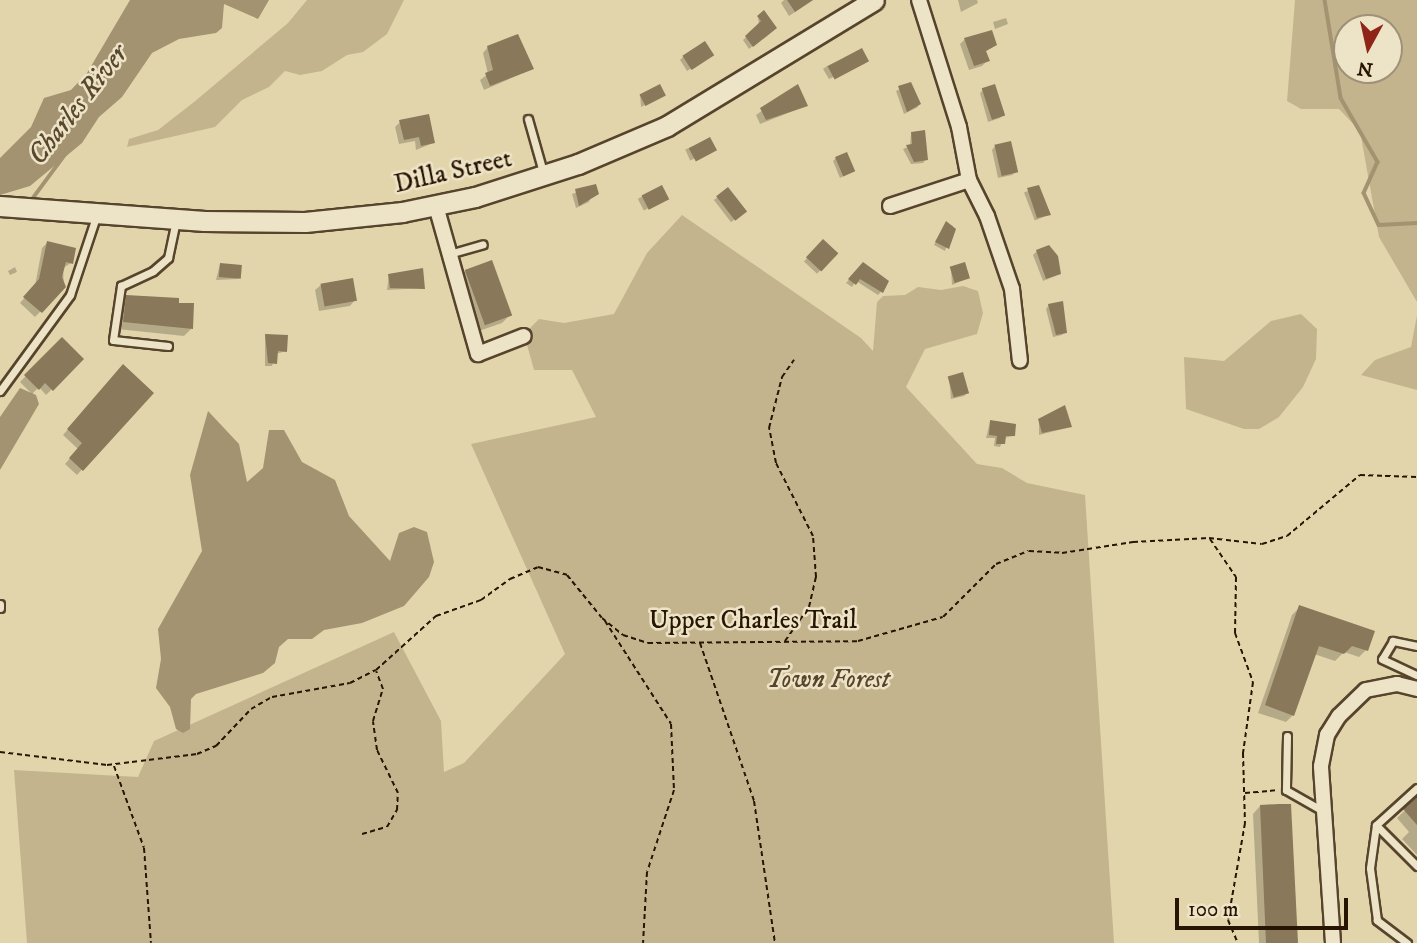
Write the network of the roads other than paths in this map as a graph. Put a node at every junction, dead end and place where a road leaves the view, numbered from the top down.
1 (873, 0) edge
2 (919, 0) edge
3 (528, 119) dead end
4 (544, 176) junction
5 (968, 180) junction
6 (436, 206) junction
7 (890, 206) dead end
8 (7, 207) edge
9 (97, 213) junction
10 (177, 219) junction
11 (483, 244) dead end
12 (448, 254) junction
13 (524, 336) dead end
14 (168, 346) dead end
15 (1020, 361) dead end
16 (0, 391) edge
17 (1417, 646) edge
18 (1412, 680) edge
19 (1287, 736) dead end
20 (1417, 788) edge
21 (1324, 812) junction
22 (1376, 825) junction
23 (1417, 866) edge
24 (1333, 943) edge
25 (1407, 943) edge

1 - 4 main road, Dilla Street
2 - 5 street
3 - 4 lane
4 - 6 main road, Dilla Street
5 - 7 street
5 - 15 street
6 - 10 main road, Dilla Street
6 - 12 street
8 - 9 main road, Dilla Street
9 - 10 main road, Dilla Street
9 - 16 lane
10 - 14 lane
11 - 12 lane
12 - 13 street
17 - 18 lane
18 - 21 street
19 - 21 lane
20 - 22 lane
21 - 24 street
22 - 23 lane
22 - 25 lane

